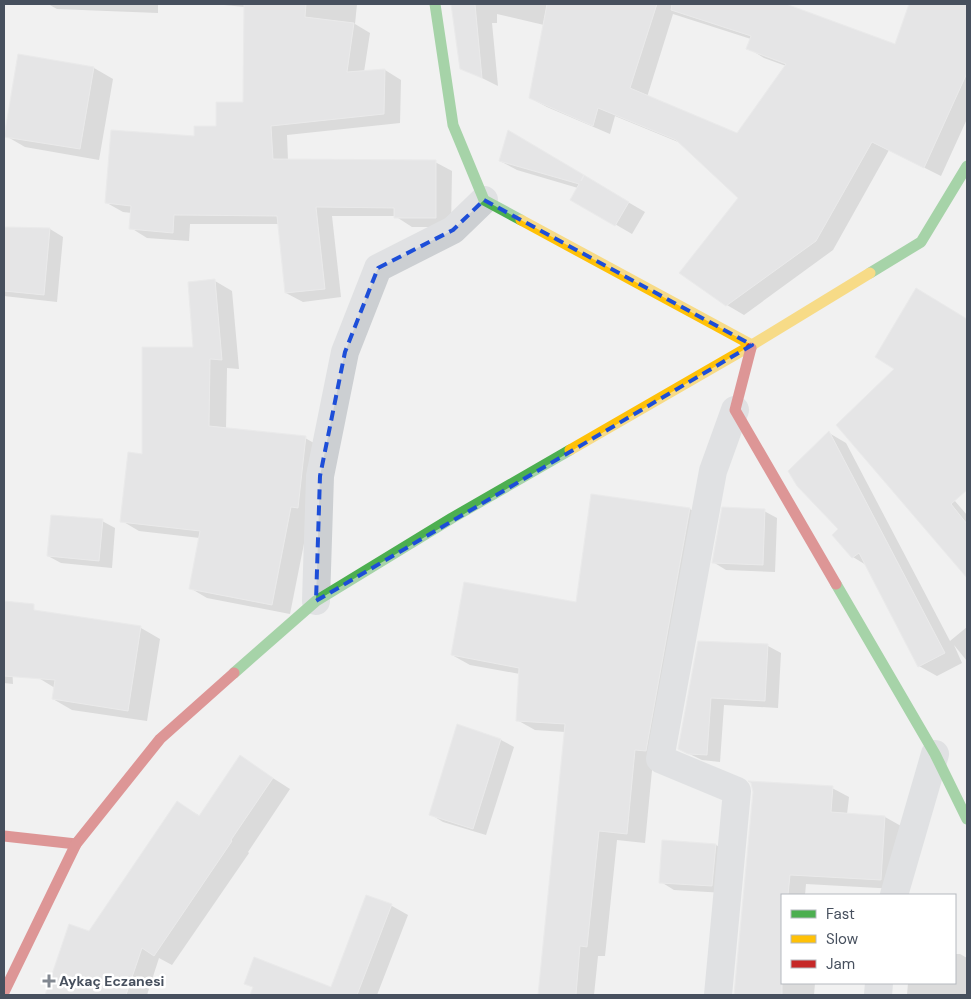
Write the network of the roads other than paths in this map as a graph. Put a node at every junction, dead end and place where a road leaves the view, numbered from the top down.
1 (435, 4) edge
2 (967, 166) edge
3 (484, 200) junction
4 (752, 345) junction
5 (735, 410) junction
6 (316, 601) junction
7 (935, 754) junction
8 (967, 819) edge
9 (4, 836) edge
10 (76, 844) junction
11 (894, 894) edge
12 (4, 992) edge
13 (718, 995) edge

1 - 3 street
2 - 4 street
3 - 4 street
3 - 6 street
4 - 5 street
4 - 6 street
5 - 7 street
5 - 13 street
6 - 10 street
7 - 8 street
7 - 11 street
9 - 10 street
10 - 12 street

